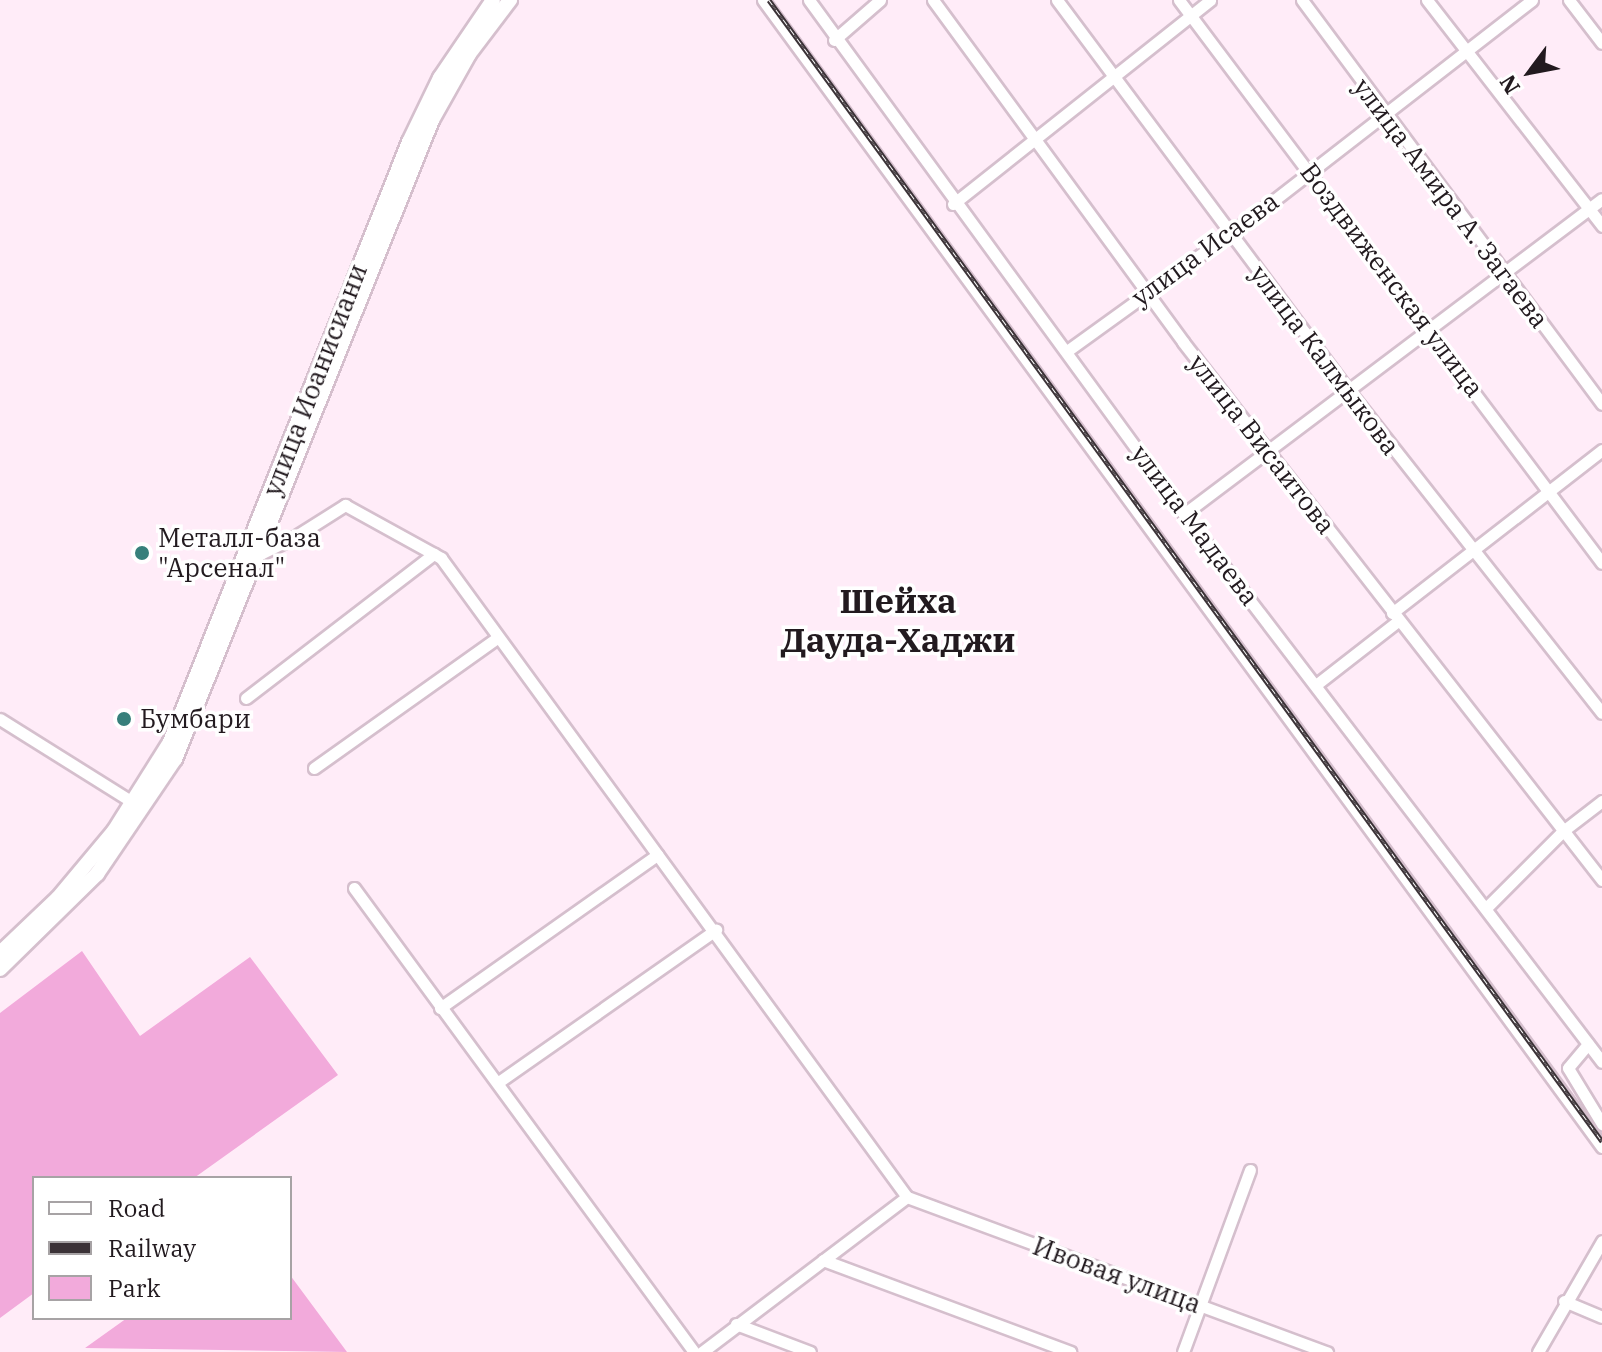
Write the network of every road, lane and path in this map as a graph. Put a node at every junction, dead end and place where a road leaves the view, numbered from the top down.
1 (493, 0) edge
2 (510, 0) edge
3 (763, 0) edge
4 (809, 0) edge
5 (880, 0) edge
6 (933, 0) edge
7 (1057, 0) edge
8 (1179, 0) edge
9 (1210, 0) edge
10 (1302, 0) edge
11 (1427, 0) edge
12 (1532, 0) edge
13 (1569, 0) edge
14 (1192, 15) junction
15 (834, 40) junction
16 (1602, 43) edge
17 (1468, 52) junction
18 (1113, 76) junction
19 (1384, 114) junction
20 (1035, 137) junction
21 (1311, 171) junction
22 (1602, 199) edge
23 (953, 204) junction
24 (1589, 209) junction
25 (1602, 226) edge
26 (1228, 234) junction
27 (1503, 273) junction
28 (1147, 290) junction
29 (1427, 328) junction
30 (1067, 351) junction
31 (1347, 389) junction
32 (1602, 404) edge
33 (1268, 449) junction
34 (1602, 450) edge
35 (1547, 490) junction
36 (1184, 514) junction
37 (1470, 550) junction
38 (256, 552) junction
39 (434, 554) junction
40 (1602, 563) edge
41 (1395, 617) junction
42 (497, 638) junction
43 (1317, 684) junction
44 (246, 698) dead end
45 (1602, 713) edge
46 (0, 719) edge
47 (314, 768) dead end
48 (1602, 801) edge
49 (134, 803) junction
50 (1563, 831) junction
51 (657, 855) junction
52 (1602, 880) edge
53 (354, 888) dead end
54 (1486, 908) junction
55 (716, 930) junction
56 (0, 953) edge
57 (0, 969) edge
58 (440, 1008) junction
59 (1588, 1044) junction
60 (1602, 1062) edge
61 (500, 1081) junction
62 (1602, 1124) edge
63 (1602, 1147) edge
64 (1250, 1170) dead end
65 (907, 1197) junction
66 (1602, 1241) edge
67 (823, 1260) junction
68 (1564, 1301) junction
69 (1200, 1306) junction
70 (1602, 1317) edge
71 (736, 1324) junction
72 (694, 1352) edge
73 (702, 1352) edge
74 (810, 1352) edge
75 (1070, 1352) edge
76 (1183, 1352) edge
77 (1327, 1352) edge
78 (1538, 1352) edge

1 - 38 main road, улица Иоанисиани
2 - 38 main road
3 - 63 street
4 - 15 street, улица Мадаева
5 - 15 street
6 - 20 street, улица Висаитова
7 - 18 street, улица Калмыкова
8 - 14 street, Воздвиженская улица
9 - 14 street
10 - 19 street, улица Амира А. Загаева
11 - 17 street
12 - 17 street, улица Исаева
13 - 16 street
14 - 18 street
14 - 21 street, Воздвиженская улица
15 - 23 street, улица Мадаева
17 - 19 street, улица Исаева
17 - 24 street
18 - 20 street
18 - 26 street, улица Калмыкова
19 - 21 street, улица Исаева
19 - 27 street, улица Амира А. Загаева
20 - 23 street
20 - 28 street, улица Висаитова
21 - 26 street, улица Исаева
21 - 29 street, Воздвиженская улица
22 - 24 street
23 - 30 street, улица Мадаева
24 - 25 street
24 - 27 street
26 - 28 street, улица Исаева
26 - 31 street, улица Калмыкова
27 - 29 street
27 - 32 street, улица Амира А. Загаева
28 - 30 street, улица Исаева
28 - 33 street, улица Висаитова
29 - 31 street
29 - 35 street, Воздвиженская улица
30 - 36 street, улица Мадаева
31 - 33 street
31 - 37 street, улица Калмыкова
33 - 36 street
33 - 41 street, улица Висаитова
34 - 35 street
35 - 37 street
35 - 40 street, Воздвиженская улица
36 - 43 street, улица Мадаева
37 - 41 street
37 - 45 street, улица Калмыкова
38 - 39 street
38 - 49 main road, улица Иоанисиани
38 - 57 main road
39 - 42 street
39 - 44 street
41 - 43 street
41 - 50 street, улица Висаитова
42 - 47 street
42 - 51 street
43 - 54 street, улица Мадаева
46 - 49 street
48 - 50 street
49 - 56 main road, улица Иоанисиани
50 - 52 street, улица Висаитова
50 - 54 street
51 - 55 street
51 - 58 street
53 - 58 street
54 - 59 street, улица Мадаева
55 - 61 street
55 - 65 street
58 - 61 street
59 - 60 street, улица Мадаева
59 - 62 street
61 - 72 street
64 - 69 street
65 - 67 street
65 - 69 street, Ивовая улица
66 - 68 street
67 - 71 street
67 - 75 street
68 - 70 street
68 - 78 street
69 - 76 street
69 - 77 street, Ивовая улица
71 - 73 street
71 - 74 street

